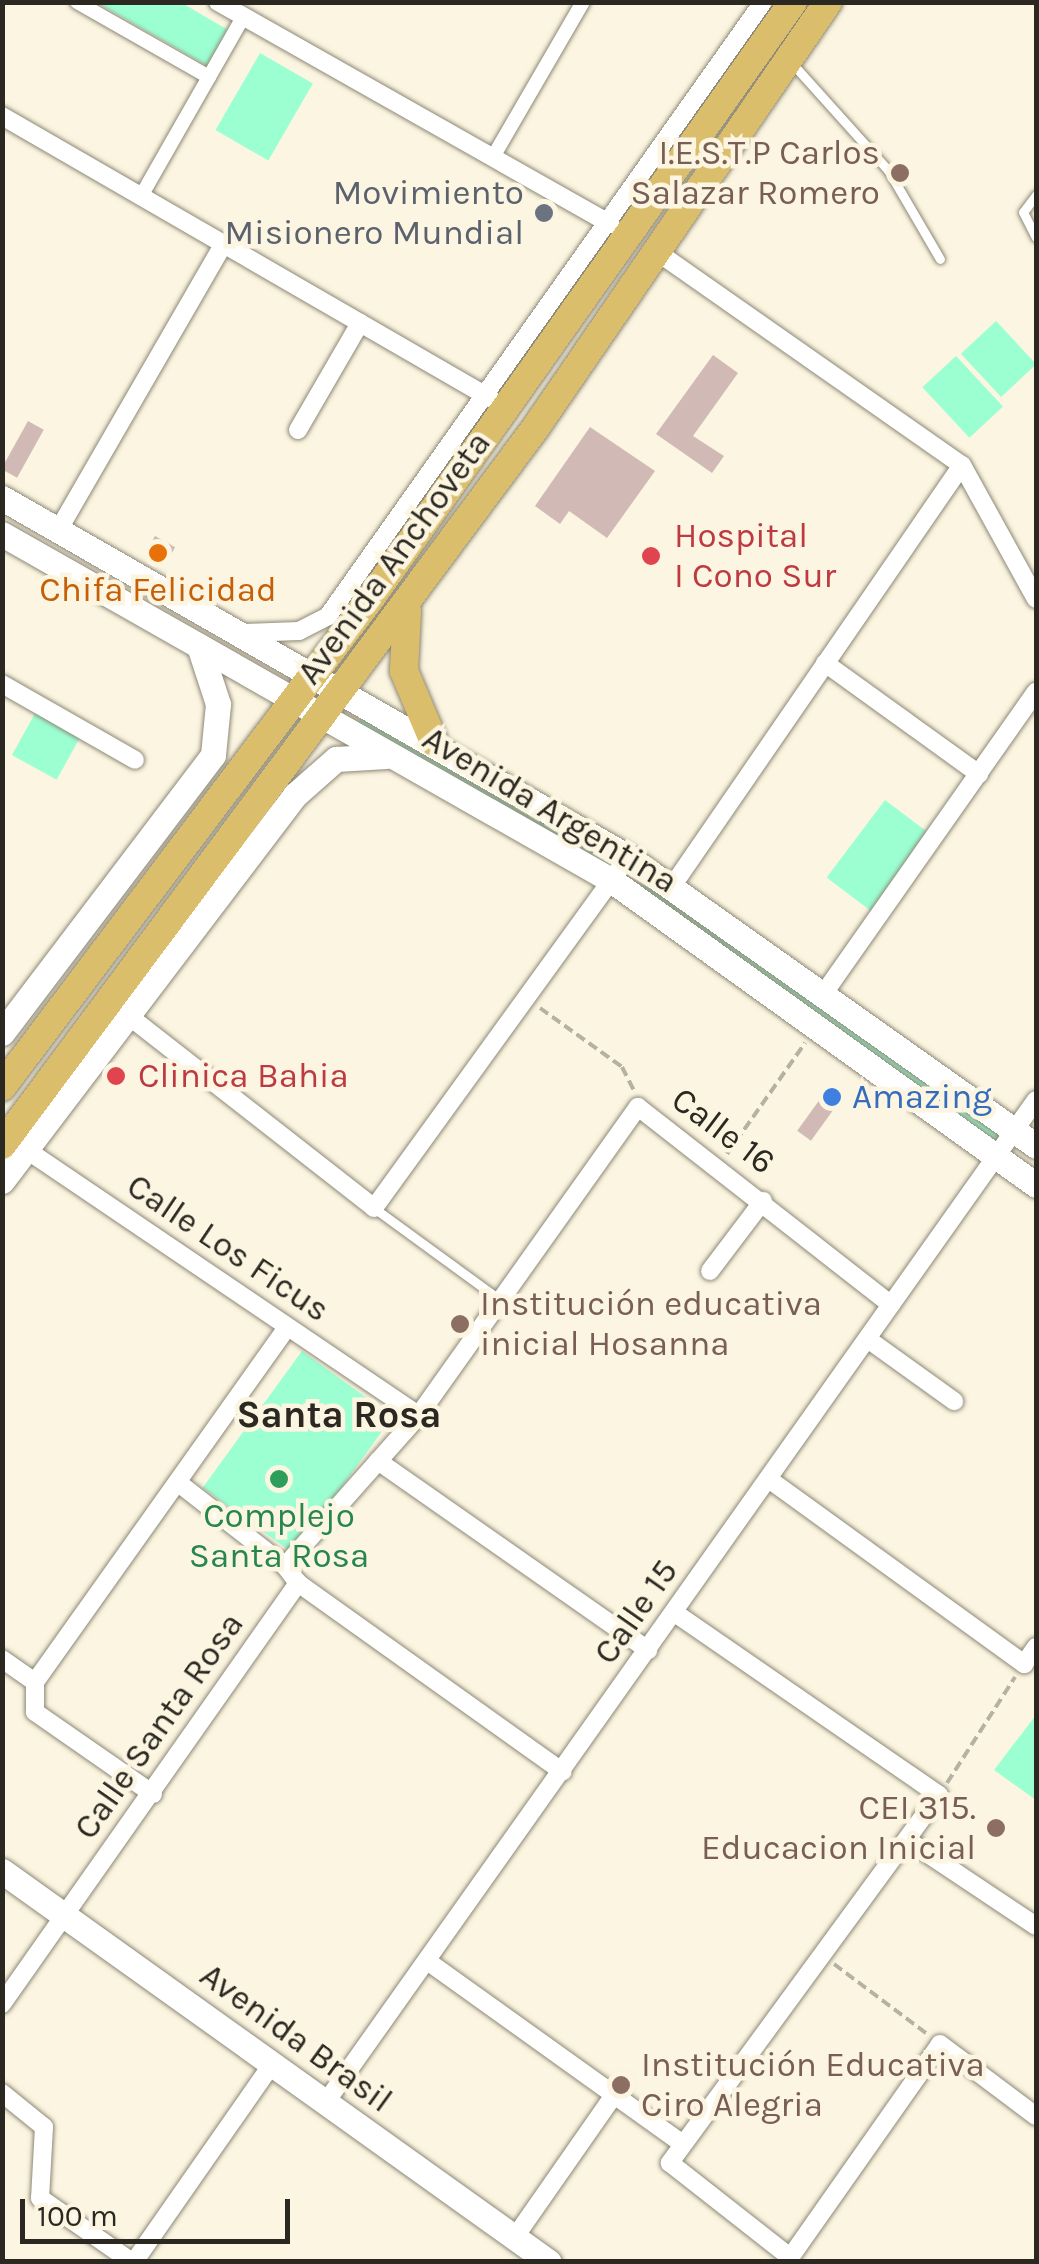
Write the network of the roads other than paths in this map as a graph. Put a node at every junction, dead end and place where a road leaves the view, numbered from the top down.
1 (77, 2) edge
2 (218, 2) edge
3 (583, 2) edge
4 (763, 2) edge
5 (793, 2) edge
6 (828, 2) edge
7 (244, 16) junction
8 (786, 57) junction
9 (209, 77) junction
10 (2, 116) edge
11 (493, 158) junction
12 (1036, 195) edge
13 (140, 198) junction
14 (610, 224) junction
15 (1036, 237) edge
16 (223, 245) junction
17 (653, 250) junction
18 (940, 259) dead end
19 (360, 324) junction
20 (490, 398) junction
21 (298, 430) dead end
22 (962, 465) junction
23 (2, 498) edge
24 (59, 529) junction
25 (3, 535) edge
26 (1036, 599) edge
27 (410, 601) junction
28 (245, 634) junction
29 (199, 646) junction
30 (826, 663) junction
31 (316, 673) junction
32 (2, 684) edge
33 (346, 689) junction
34 (1036, 692) edge
35 (297, 700) junction
36 (326, 716) junction
37 (434, 742) junction
38 (397, 758) junction
39 (135, 760) dead end
40 (980, 774) junction
41 (628, 858) junction
42 (611, 880) junction
43 (671, 888) junction
44 (822, 996) junction
45 (11, 1005) edge
46 (120, 1009) junction
47 (2, 1033) edge
48 (2, 1087) edge
49 (1036, 1100) edge
50 (1012, 1128) junction
51 (10, 1141) edge
52 (1036, 1146) edge
53 (996, 1156) junction
54 (2, 1181) edge
55 (1036, 1185) edge
56 (763, 1202) junction
57 (374, 1208) junction
58 (710, 1271) dead end
59 (500, 1300) junction
60 (892, 1305) junction
61 (288, 1328) junction
62 (869, 1340) junction
63 (954, 1401) dead end
64 (419, 1415) junction
65 (378, 1461) junction
66 (770, 1480) junction
67 (181, 1485) junction
68 (285, 1566) junction
69 (298, 1582) junction
70 (675, 1613) junction
71 (1036, 1647) edge
72 (648, 1650) junction
73 (2, 1659) edge
74 (34, 1682) junction
75 (563, 1772) junction
76 (153, 1794) junction
77 (907, 1840) junction
78 (2, 1871) edge
79 (65, 1916) junction
80 (1036, 1926) edge
81 (430, 1963) junction
82 (2, 2004) edge
83 (273, 2063) junction
84 (617, 2090) junction
85 (2, 2093) edge
86 (326, 2102) junction
87 (1036, 2116) edge
88 (681, 2144) junction
89 (515, 2237) junction
90 (789, 2259) edge
91 (133, 2262) edge
92 (549, 2262) edge

1 - 9 street
2 - 7 street
3 - 11 street
4 - 14 street
5 - 31 main road, Avenida Anchoveta
6 - 8 main road, Avenida Anchoveta
7 - 9 street
7 - 11 street
8 - 17 main road, Avenida Anchoveta
8 - 18 lane
9 - 13 street
10 - 13 street
11 - 14 street
12 - 15 lane
13 - 16 street
14 - 20 street
16 - 19 street
16 - 24 street
17 - 22 street
17 - 27 main road, Avenida Anchoveta
19 - 20 street
19 - 21 street
20 - 28 street
22 - 26 street
22 - 30 street
23 - 24 main road, Avenida Argentina
24 - 28 main road, Avenida Argentina
25 - 29 main road, Avenida Argentina
27 - 33 main road, Avenida Anchoveta
27 - 37 main road
28 - 31 main road, Avenida Argentina
29 - 35 main road, Avenida Argentina
29 - 45 main road
30 - 40 street
30 - 43 street
31 - 33 main road, Avenida Argentina
31 - 35 main road, Avenida Anchoveta
32 - 39 street
33 - 36 main road, Avenida Anchoveta
33 - 37 main road, Avenida Argentina
34 - 40 street
35 - 36 main road, Avenida Argentina
35 - 48 main road, Avenida Anchoveta
36 - 38 main road, Avenida Argentina
36 - 46 main road, Avenida Anchoveta
37 - 41 main road, Avenida Argentina
38 - 42 main road, Avenida Argentina
38 - 46 main road
40 - 44 street
41 - 42 street
41 - 43 main road, Avenida Argentina
42 - 53 main road, Avenida Argentina
42 - 57 street
43 - 44 main road, Avenida Argentina
44 - 50 main road, Avenida Argentina
45 - 47 main road
46 - 51 main road, Avenida Anchoveta
46 - 57 street
49 - 50 street, Calle 15
50 - 52 main road, Avenida Argentina
50 - 53 street, Calle 15
51 - 54 main road
51 - 61 street, Calle Los Ficus
53 - 55 main road, Avenida Argentina
53 - 60 street, Calle 15
56 - 58 street
56 - 59 street, Calle 16
56 - 60 street, Calle 16
57 - 59 lane
59 - 64 street
60 - 62 street, Calle 15
61 - 64 street, Calle Los Ficus
61 - 67 street
62 - 63 street
62 - 66 street, Calle 15
64 - 65 street
65 - 68 street
65 - 72 street
66 - 70 street, Calle 15
66 - 71 street
67 - 68 street
67 - 74 street
68 - 69 street
69 - 75 street
69 - 76 street, Calle Santa Rosa
70 - 72 street, Calle 15
70 - 77 street
72 - 75 street, Calle 15
73 - 74 street
74 - 76 street
75 - 81 street, Calle 15
76 - 79 street, Calle Santa Rosa
77 - 80 street
77 - 88 street
78 - 79 main road, Avenida Brasil
79 - 82 street, Calle Santa Rosa
79 - 83 main road, Avenida Brasil
81 - 84 street
81 - 86 street, Calle 15
83 - 86 main road, Avenida Brasil
83 - 91 street
84 - 88 street
84 - 89 street
85 - 91 street
86 - 89 main road, Avenida Brasil
87 - 90 street
88 - 90 street
89 - 92 main road, Avenida Brasil

